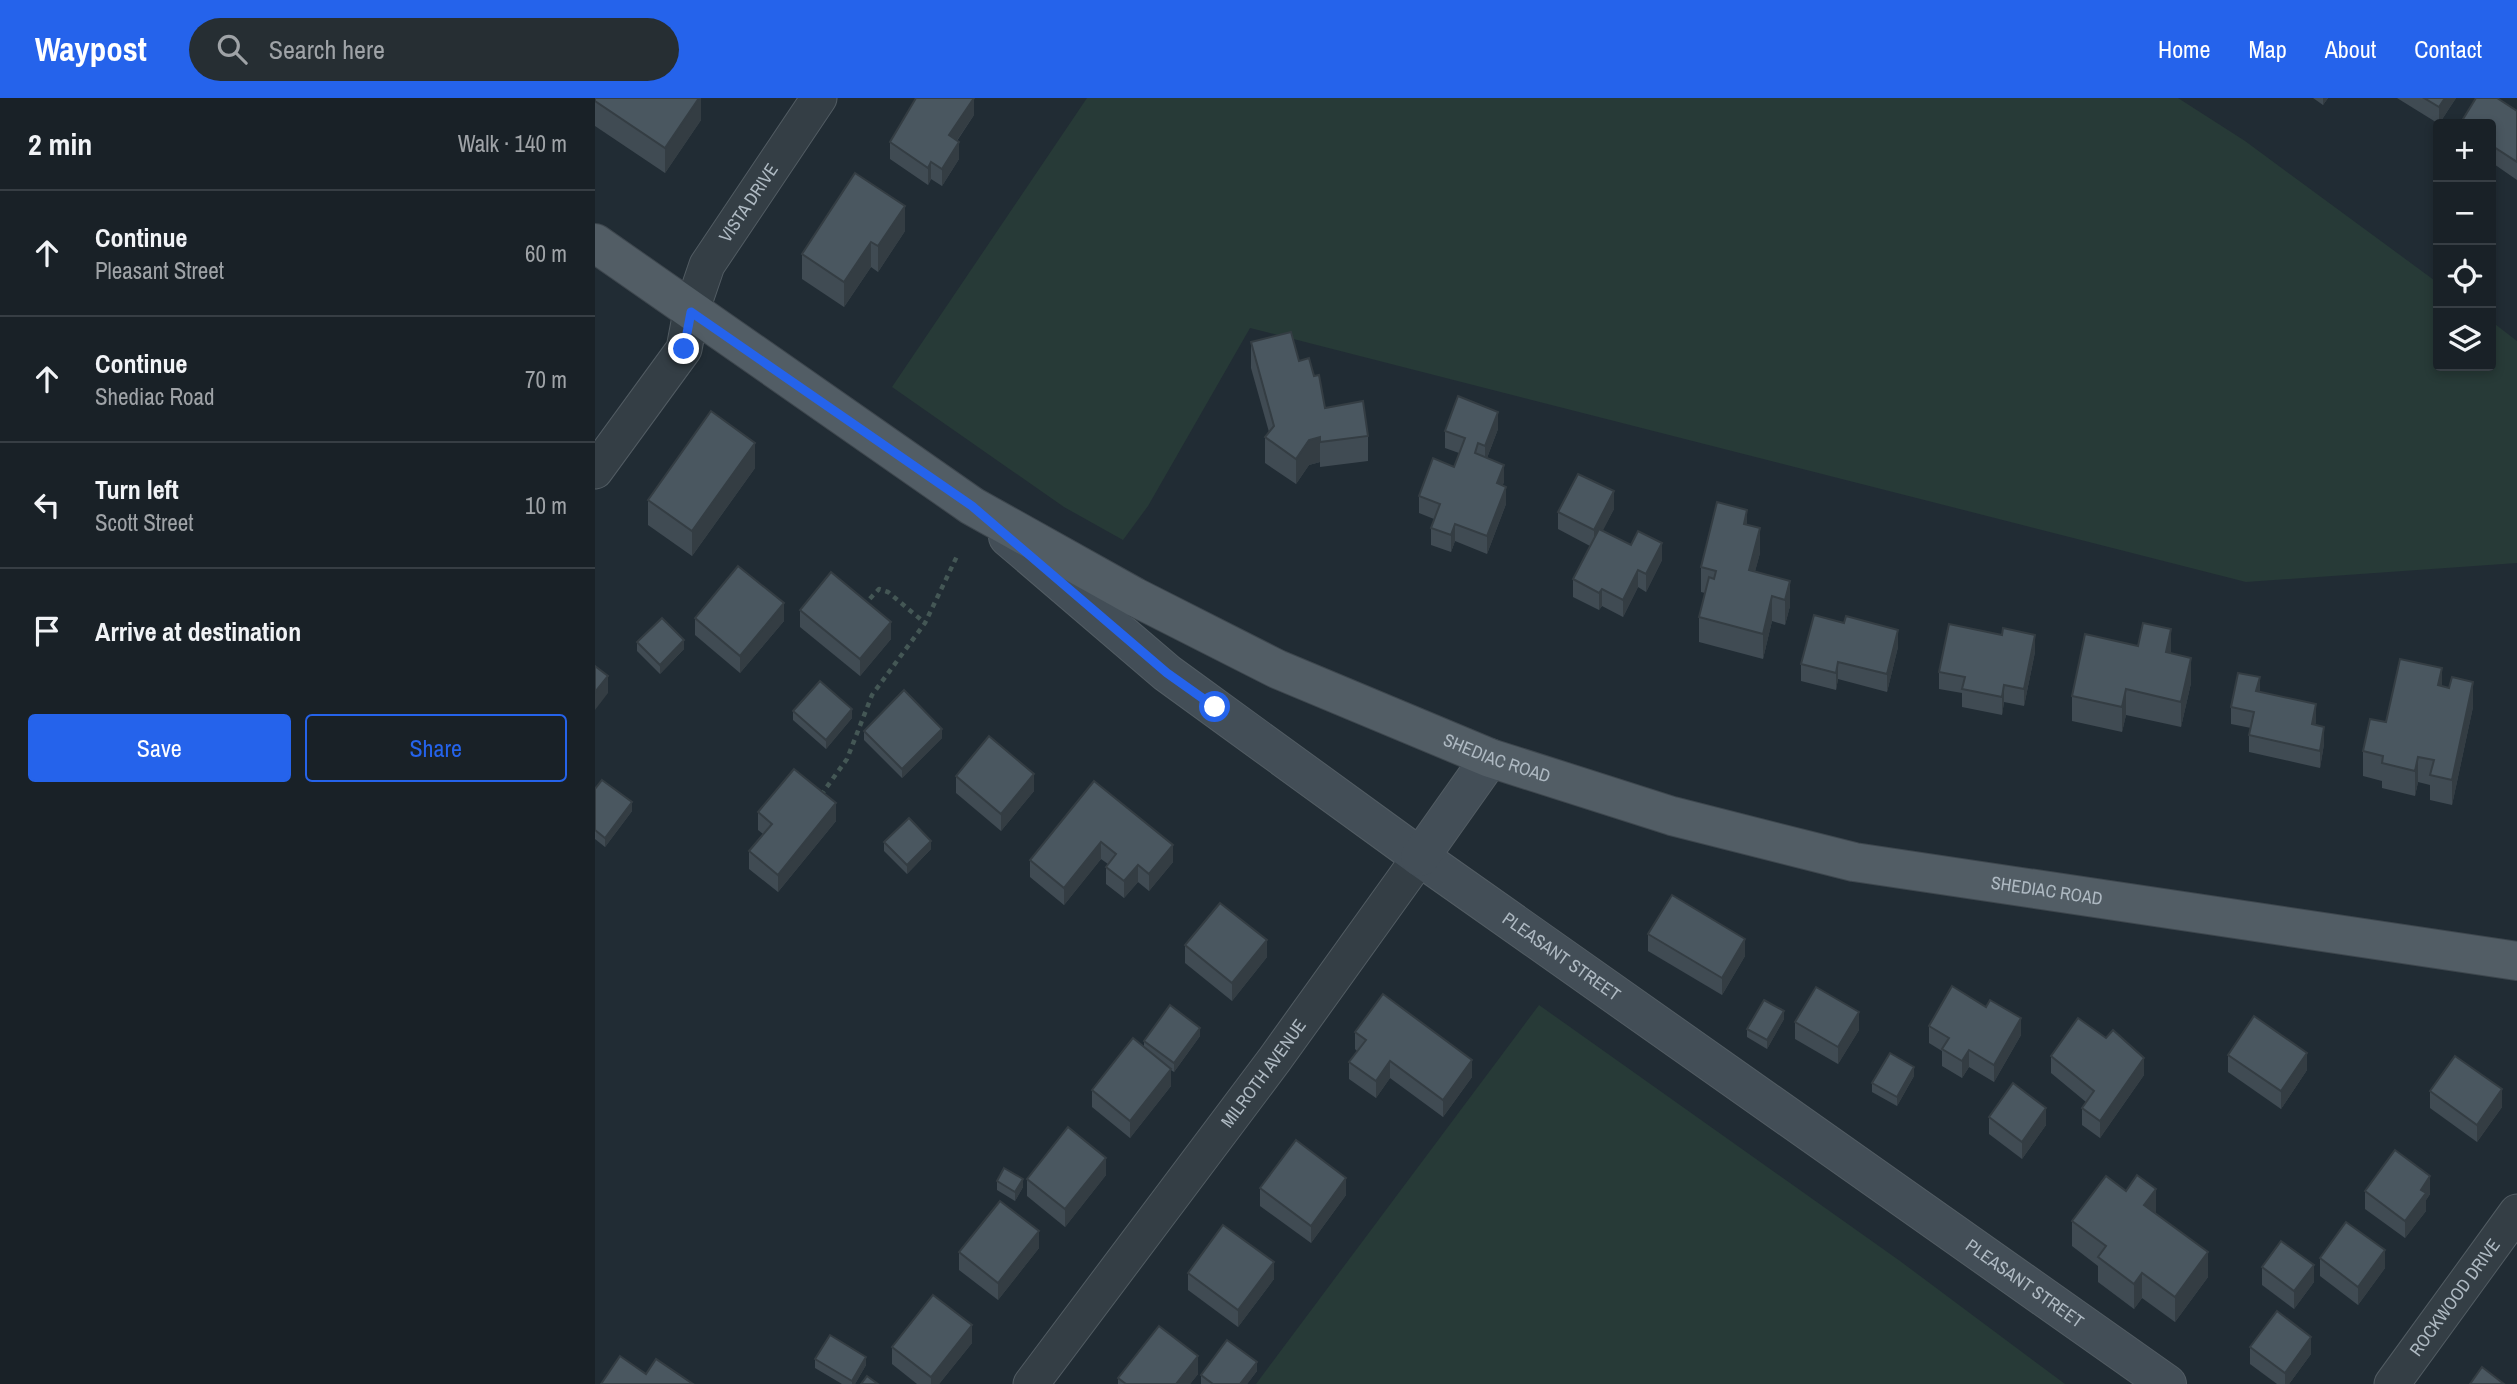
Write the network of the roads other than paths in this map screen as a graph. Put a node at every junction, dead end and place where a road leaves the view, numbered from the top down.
1 (819, 98) edge
2 (595, 243) edge
3 (691, 312) junction
4 (595, 471) edge
5 (972, 506) junction
6 (1490, 758) junction
7 (1420, 857) junction
8 (2517, 961) edge
9 (2517, 1212) edge
10 (1031, 1384) edge
11 (2167, 1384) edge
12 (2392, 1384) edge

1 - 3 street, VISTA DRIVE
2 - 3 main road, SHEDIAC ROAD
3 - 4 street, VISTA DRIVE
3 - 5 main road, SHEDIAC ROAD
5 - 6 main road, SHEDIAC ROAD
5 - 7 street, PLEASANT STREET
6 - 7 street, MILROTH AVENUE
6 - 8 main road, SHEDIAC ROAD
7 - 10 street, MILROTH AVENUE
7 - 11 street, PLEASANT STREET
9 - 12 street, ROCKWOOD DRIVE

